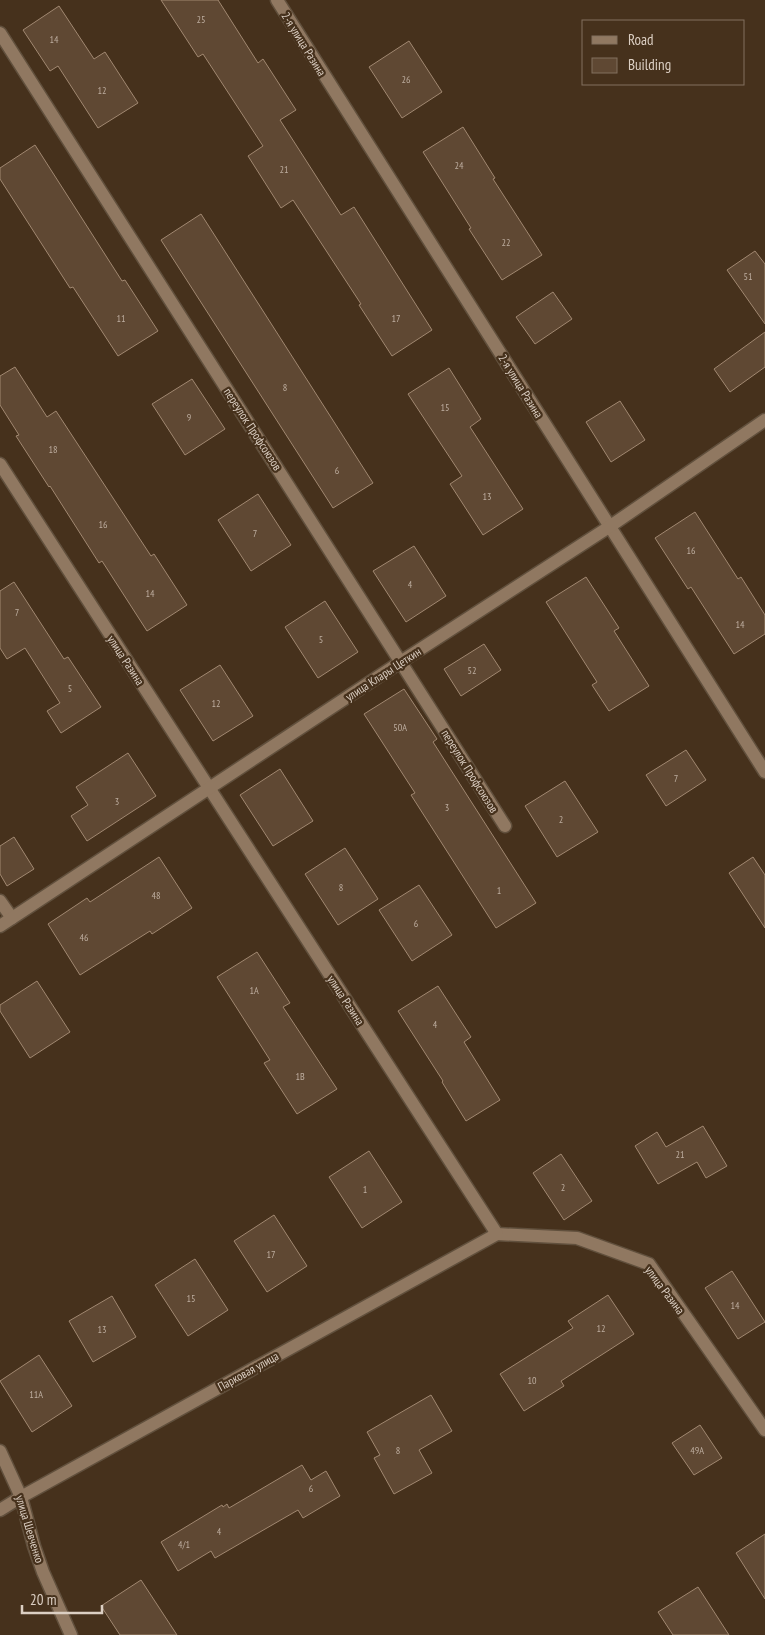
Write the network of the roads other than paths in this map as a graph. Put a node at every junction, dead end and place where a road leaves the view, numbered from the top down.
1 (277, 0) edge
2 (0, 33) edge
3 (765, 420) edge
4 (0, 464) edge
5 (609, 527) junction
6 (402, 661) junction
7 (765, 772) edge
8 (209, 789) junction
9 (505, 826) dead end
10 (0, 900) edge
11 (12, 918) junction
12 (0, 926) edge
13 (497, 1234) junction
14 (765, 1430) edge
15 (0, 1451) edge
16 (21, 1497) junction
17 (0, 1510) edge
18 (71, 1635) edge

1 - 5 street, 2-я улица Разина
2 - 6 street, переулок Профсоюзов
3 - 5 street, улица Клары Цеткин
4 - 8 street, улица Разина
5 - 6 street, улица Клары Цеткин
5 - 7 street, 2-я улица Разина
6 - 8 street, улица Клары Цеткин
6 - 9 street, переулок Профсоюзов
8 - 11 street, улица Клары Цеткин
8 - 13 street, улица Разина
10 - 11 street
11 - 12 street, улица Клары Цеткин
13 - 14 street, улица Разина
13 - 16 street, Парковая улица
15 - 16 street, улица Шевченко
16 - 17 street, Парковая улица
16 - 18 street, улица Шевченко

